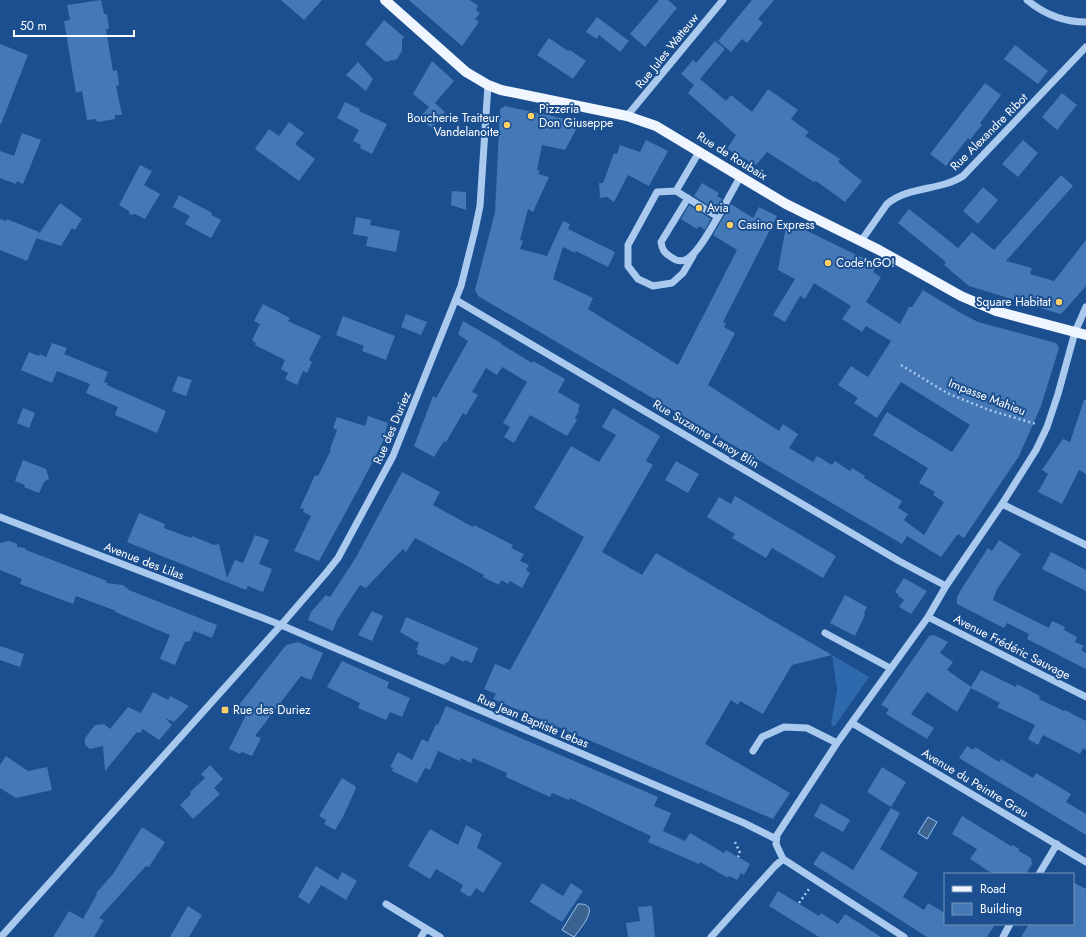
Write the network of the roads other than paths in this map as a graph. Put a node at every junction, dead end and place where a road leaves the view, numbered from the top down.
1 (384, 0) edge
2 (723, 0) edge
3 (1027, 0) edge
4 (1086, 22) edge
5 (1086, 47) edge
6 (488, 85) junction
7 (627, 116) junction
8 (699, 152) junction
9 (740, 177) junction
10 (676, 191) junction
11 (688, 198) junction
12 (718, 217) junction
13 (861, 241) junction
14 (693, 256) junction
15 (456, 300) junction
16 (1086, 307) edge
17 (1075, 332) junction
18 (1086, 335) edge
19 (1002, 504) junction
20 (0, 516) edge
21 (1086, 545) edge
22 (946, 586) junction
23 (928, 617) junction
24 (281, 625) junction
25 (825, 633) dead end
26 (890, 668) junction
27 (1086, 697) edge
28 (852, 723) junction
29 (837, 743) junction
30 (753, 751) dead end
31 (776, 839) junction
32 (1057, 844) junction
33 (783, 859) junction
34 (1086, 862) edge
35 (1040, 873) edge
36 (386, 904) dead end
37 (1009, 925) edge
38 (426, 929) junction
39 (1, 937) edge
40 (421, 937) edge
41 (440, 937) edge
42 (711, 937) edge
43 (904, 937) edge
44 (1003, 937) edge

1 - 6 main road, Rue de Roubaix
2 - 7 street, Rue Jules Watteuw
3 - 4 street
5 - 13 street, Rue Alexandre Ribot
6 - 7 main road, Rue de Roubaix
6 - 15 street, Rue des Duriez
7 - 8 main road, Rue de Roubaix
8 - 9 main road, Rue de Roubaix
8 - 10 street
9 - 12 street
9 - 13 main road, Rue de Roubaix
10 - 11 street
10 - 14 street
11 - 12 street
11 - 14 street
12 - 14 street
13 - 17 main road, Rue de Roubaix
15 - 22 street, Rue Suzanne Lanoy Blin
15 - 24 street, Rue des Duriez
16 - 17 street
17 - 18 main road, Rue de Roubaix
17 - 19 street
19 - 21 street
19 - 22 street
20 - 24 street, Avenue des Lilas
22 - 23 street
23 - 26 street
23 - 27 street, Avenue Frédéric Sauvage
24 - 31 street, Rue Jean Baptiste Lebas
24 - 39 street, Rue des Duriez
25 - 26 street
26 - 28 street
28 - 29 street
28 - 32 street, Avenue du Peintre Grau
29 - 30 street
29 - 31 street
31 - 33 street
32 - 34 street, Avenue du Peintre Grau
32 - 35 street
33 - 42 street
33 - 43 street
36 - 38 street
37 - 44 street
38 - 40 street
38 - 41 street

